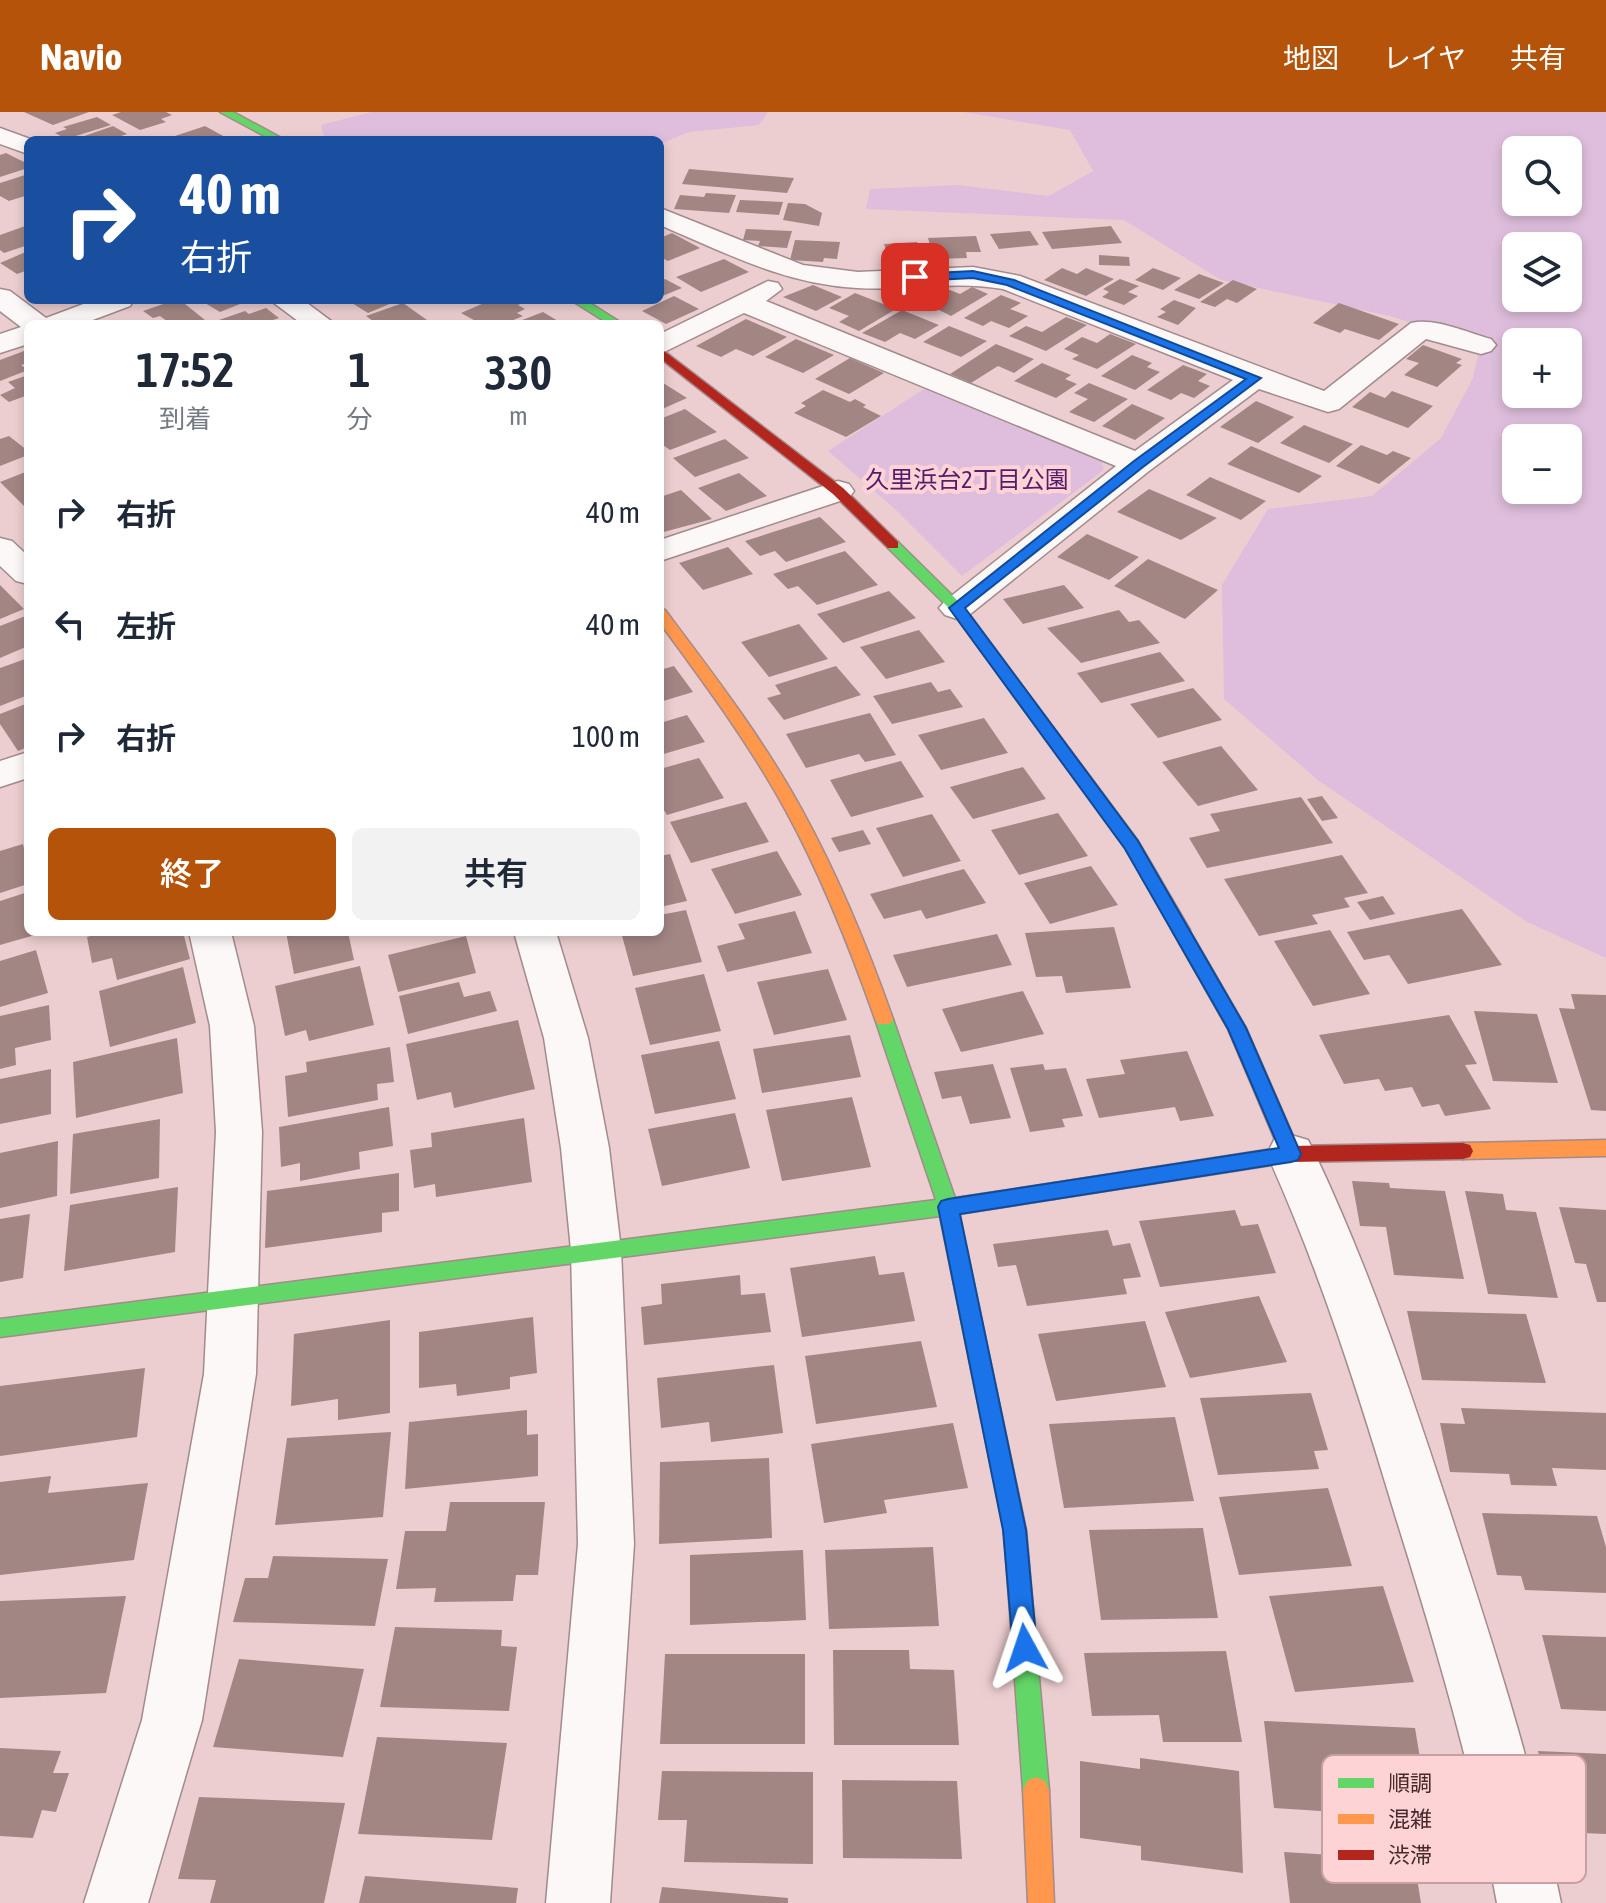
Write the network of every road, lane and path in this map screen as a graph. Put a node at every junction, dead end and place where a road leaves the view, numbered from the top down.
1 (225, 112) edge
2 (0, 135) edge
3 (272, 136) edge
4 (24, 145) edge
5 (664, 218) edge
6 (1007, 256) dead end
7 (798, 273) junction
8 (973, 275) junction
9 (0, 297) edge
10 (743, 302) junction
11 (109, 304) edge
12 (290, 304) edge
13 (584, 304) edge
14 (30, 320) edge
15 (67, 320) edge
16 (315, 320) edge
17 (610, 320) edge
18 (24, 335) edge
19 (664, 343) edge
20 (0, 344) edge
21 (1481, 345) dead end
22 (664, 355) edge
23 (1255, 378) junction
24 (1138, 464) junction
25 (838, 491) junction
26 (0, 548) edge
27 (664, 550) edge
28 (24, 570) edge
29 (957, 608) junction
30 (664, 618) edge
31 (24, 766) edge
32 (0, 774) edge
33 (211, 936) edge
34 (536, 936) edge
35 (1606, 1148) edge
36 (1291, 1154) junction
37 (948, 1207) junction
38 (596, 1250) junction
39 (235, 1298) junction
40 (0, 1328) edge
41 (1495, 1755) edge
42 (1526, 1883) edge
43 (116, 1903) edge
44 (578, 1903) edge
45 (1041, 1903) edge
46 (1529, 1903) edge

1 - 3 street
2 - 4 street
5 - 7 street
6 - 8 street
7 - 8 street
7 - 10 street
8 - 23 street
9 - 14 street
10 - 19 street
10 - 24 street
11 - 15 street
12 - 16 street
13 - 17 street
18 - 20 street
21 - 23 street
22 - 25 street
23 - 24 street
24 - 29 street
25 - 27 street
25 - 29 street
26 - 28 street
29 - 36 street
30 - 37 street
31 - 32 street
33 - 39 street
34 - 38 street
35 - 36 street
36 - 37 street
36 - 41 street
37 - 38 street
37 - 45 street
38 - 39 street
38 - 44 street
39 - 40 street
39 - 43 street
42 - 46 street

